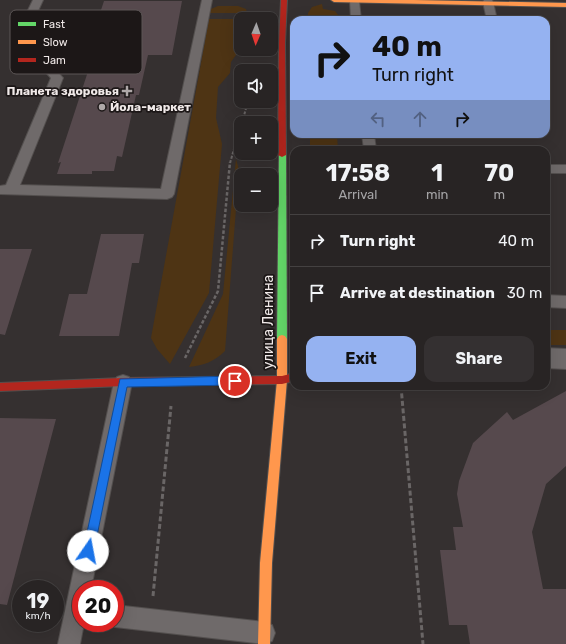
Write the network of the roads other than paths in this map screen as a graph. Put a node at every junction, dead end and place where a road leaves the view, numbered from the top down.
1 (38, 0) edge
2 (207, 0) edge
3 (284, 0) edge
4 (334, 0) edge
5 (390, 0) edge
6 (354, 1) edge
7 (488, 2) junction
8 (566, 5) edge
9 (33, 10) edge
10 (356, 16) edge
11 (491, 16) edge
12 (53, 74) edge
13 (550, 169) edge
14 (566, 169) edge
15 (5, 190) edge
16 (550, 301) edge
17 (566, 302) edge
18 (550, 358) edge
19 (566, 359) edge
20 (290, 378) edge
21 (282, 380) junction
22 (123, 382) junction
23 (0, 387) edge
24 (84, 580) edge
25 (124, 617) edge
26 (72, 632) edge
27 (264, 639) edge
28 (69, 644) edge

1 - 9 lane
2 - 15 lane
3 - 21 main road, улица Ленина
4 - 6 main road
5 - 6 main road
5 - 7 main road
6 - 10 lane
7 - 8 main road
7 - 11 lane
12 - 15 lane
13 - 14 lane
16 - 17 lane
18 - 19 street
20 - 21 main road
21 - 22 main road
21 - 27 main road, улица Ленина
22 - 23 main road
22 - 24 lane
25 - 27 lane
26 - 28 lane

